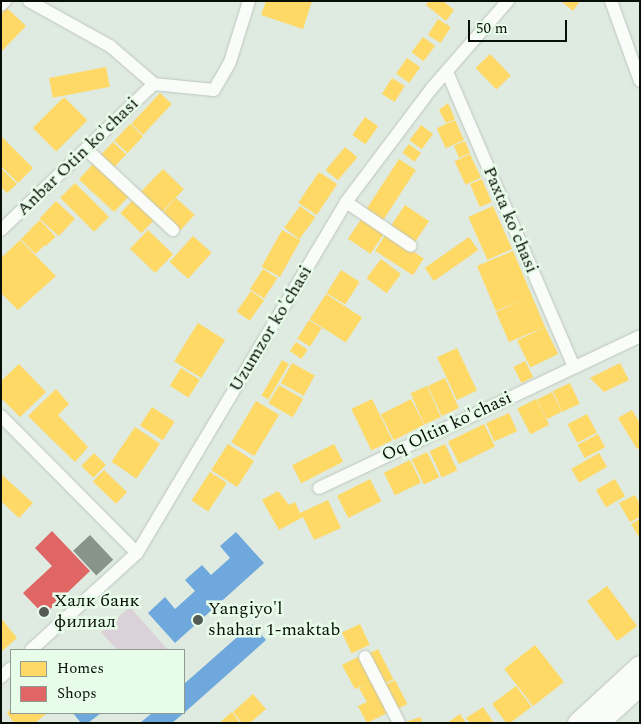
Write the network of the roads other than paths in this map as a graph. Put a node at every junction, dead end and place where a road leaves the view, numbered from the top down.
1 (4, 1) edge
2 (29, 1) edge
3 (249, 1) edge
4 (508, 1) edge
5 (611, 1) edge
6 (1, 5) edge
7 (447, 72) junction
8 (640, 81) edge
9 (154, 84) junction
10 (86, 149) junction
11 (346, 202) junction
12 (1, 230) edge
13 (173, 230) dead end
14 (410, 246) dead end
15 (640, 336) edge
16 (574, 367) junction
17 (1, 416) edge
18 (319, 488) dead end
19 (137, 553) junction
20 (32, 649) edge
21 (365, 657) dead end
22 (640, 666) edge
23 (640, 686) edge
24 (611, 719) edge
25 (399, 723) edge
26 (578, 723) edge

1 - 6 street
2 - 9 street
3 - 9 street
4 - 7 street, Uzumzor ko'chasi
5 - 8 street
7 - 11 street, Uzumzor ko'chasi
7 - 16 street, Paxta ko'chasi
9 - 10 street, Anbar Otin ko'chasi
10 - 12 street, Anbar Otin ko'chasi
10 - 13 street
11 - 14 street
11 - 19 street, Uzumzor ko'chasi
15 - 16 street
16 - 18 street, Oq Oltin ko'chasi
17 - 19 street
19 - 20 street, Uzumzor ko'chasi
21 - 25 street
22 - 26 main road
23 - 24 main road

